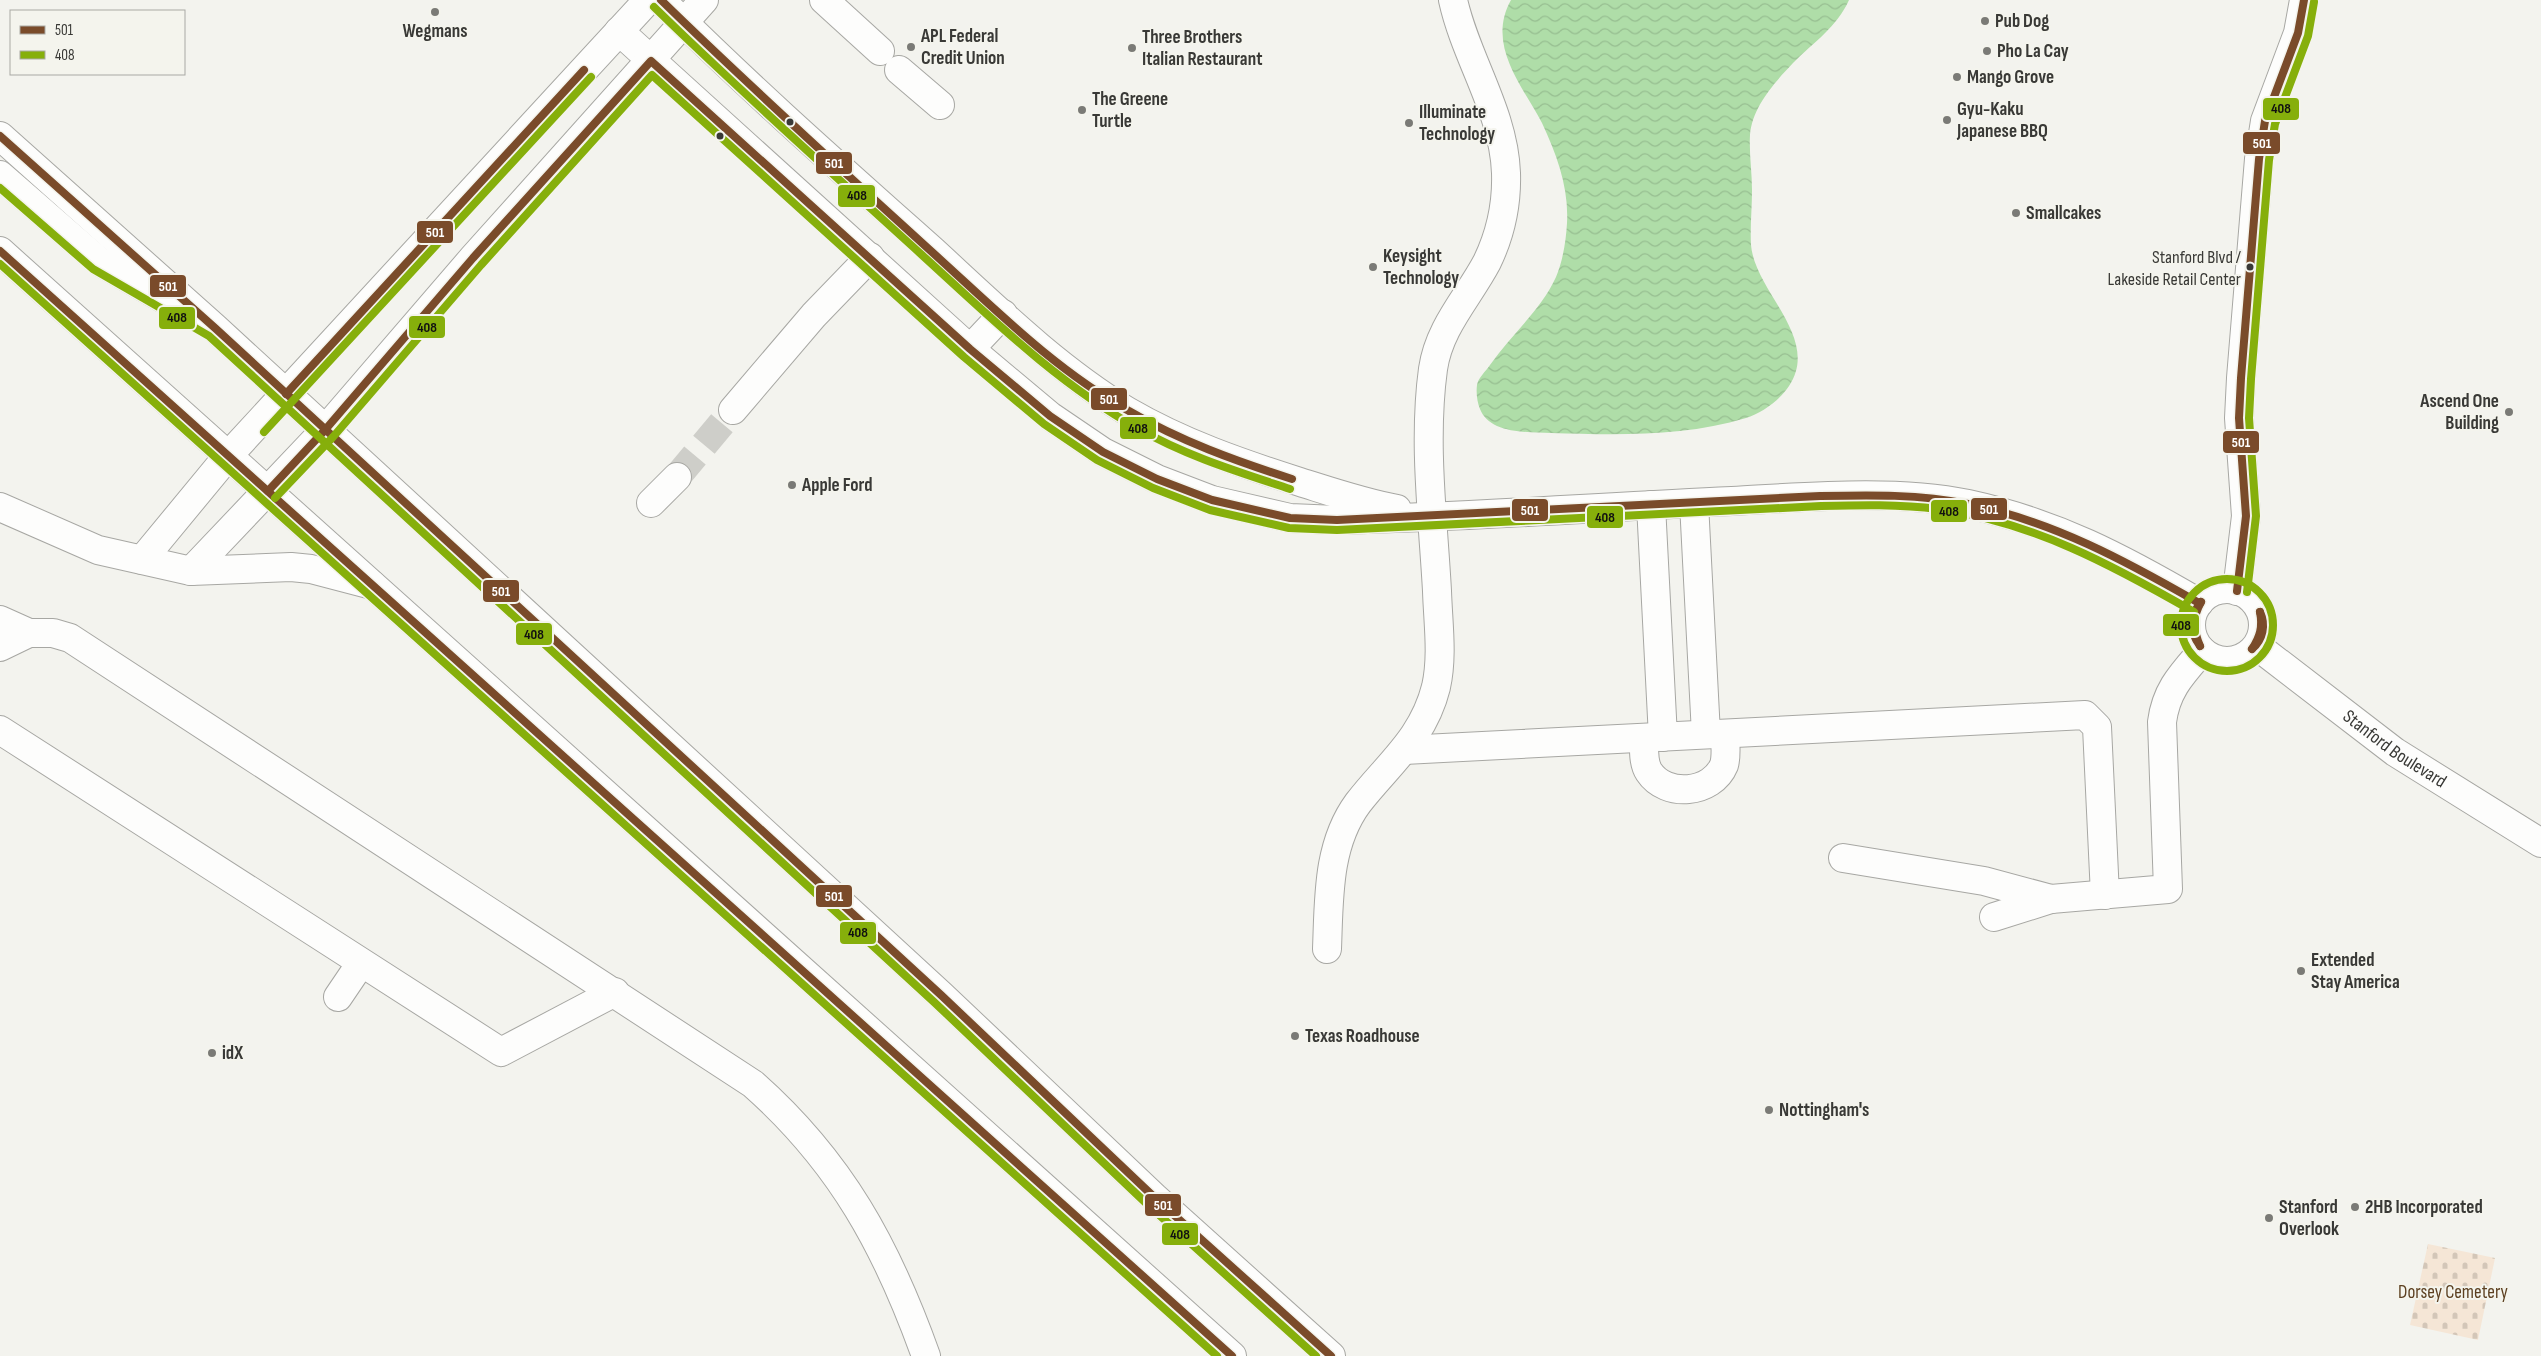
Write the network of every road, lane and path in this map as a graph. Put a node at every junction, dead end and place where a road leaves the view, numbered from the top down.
1 (648, 0) edge
2 (661, 0) edge
3 (704, 0) edge
4 (824, 0) edge
5 (1453, 0) edge
6 (2304, 0) edge
7 (685, 24) junction
8 (619, 31) junction
9 (880, 51) dead end
10 (651, 61) junction
11 (899, 70) dead end
12 (940, 105) dead end
13 (0, 136) edge
14 (0, 175) edge
15 (0, 251) edge
16 (870, 257) junction
17 (1003, 314) junction
18 (215, 328) junction
19 (970, 349) junction
20 (286, 394) junction
21 (733, 410) tunnel mouth
22 (326, 430) junction
23 (227, 456) junction
24 (677, 477) tunnel mouth
25 (268, 491) junction
26 (1694, 502) junction
27 (651, 503) dead end
28 (1651, 504) junction
29 (0, 507) edge
30 (1433, 515) junction
31 (142, 560) junction
32 (192, 571) junction
33 (372, 585) junction
34 (2237, 591) junction
35 (2199, 603) junction
36 (0, 620) edge
37 (29, 633) junction
38 (2257, 646) junction
39 (0, 647) edge
40 (2202, 652) junction
41 (0, 730) edge
42 (1715, 734) junction
43 (1654, 737) junction
44 (1404, 750) junction
45 (2541, 843) edge
46 (1843, 858) dead end
47 (2105, 895) junction
48 (2051, 899) junction
49 (1994, 918) dead end
50 (1327, 949) dead end
51 (361, 962) junction
52 (615, 992) junction
53 (338, 998) dead end
54 (926, 1356) edge
55 (1232, 1356) edge
56 (1331, 1356) edge

1 - 8 street
2 - 7 street
3 - 7 street
4 - 9 street
5 - 30 street
6 - 34 street
7 - 10 street
7 - 17 street
8 - 10 street
8 - 20 street
10 - 16 street
10 - 22 street
11 - 12 street
13 - 18 street
14 - 18 street
15 - 23 street
16 - 19 street
16 - 21 street
17 - 19 street
17 - 30 street
18 - 20 street
19 - 30 street
20 - 22 street
20 - 23 street
22 - 25 street
22 - 56 street
23 - 25 street
23 - 31 street
24 - 27 street
25 - 32 street
25 - 33 street
26 - 28 street
26 - 35 street
26 - 42 street
28 - 30 street
28 - 43 street
29 - 31 street
30 - 44 street
31 - 32 street
32 - 33 street
33 - 55 street
34 - 35 street
34 - 38 street
35 - 40 street
36 - 37 street
37 - 39 street
37 - 52 street
38 - 40 street
38 - 45 street, Stanford Boulevard
40 - 47 street
41 - 51 street
42 - 43 street
42 - 43 street
42 - 47 street
43 - 44 street
44 - 50 street
46 - 48 street
47 - 48 street
48 - 49 street
51 - 52 street
51 - 53 street
52 - 54 street

